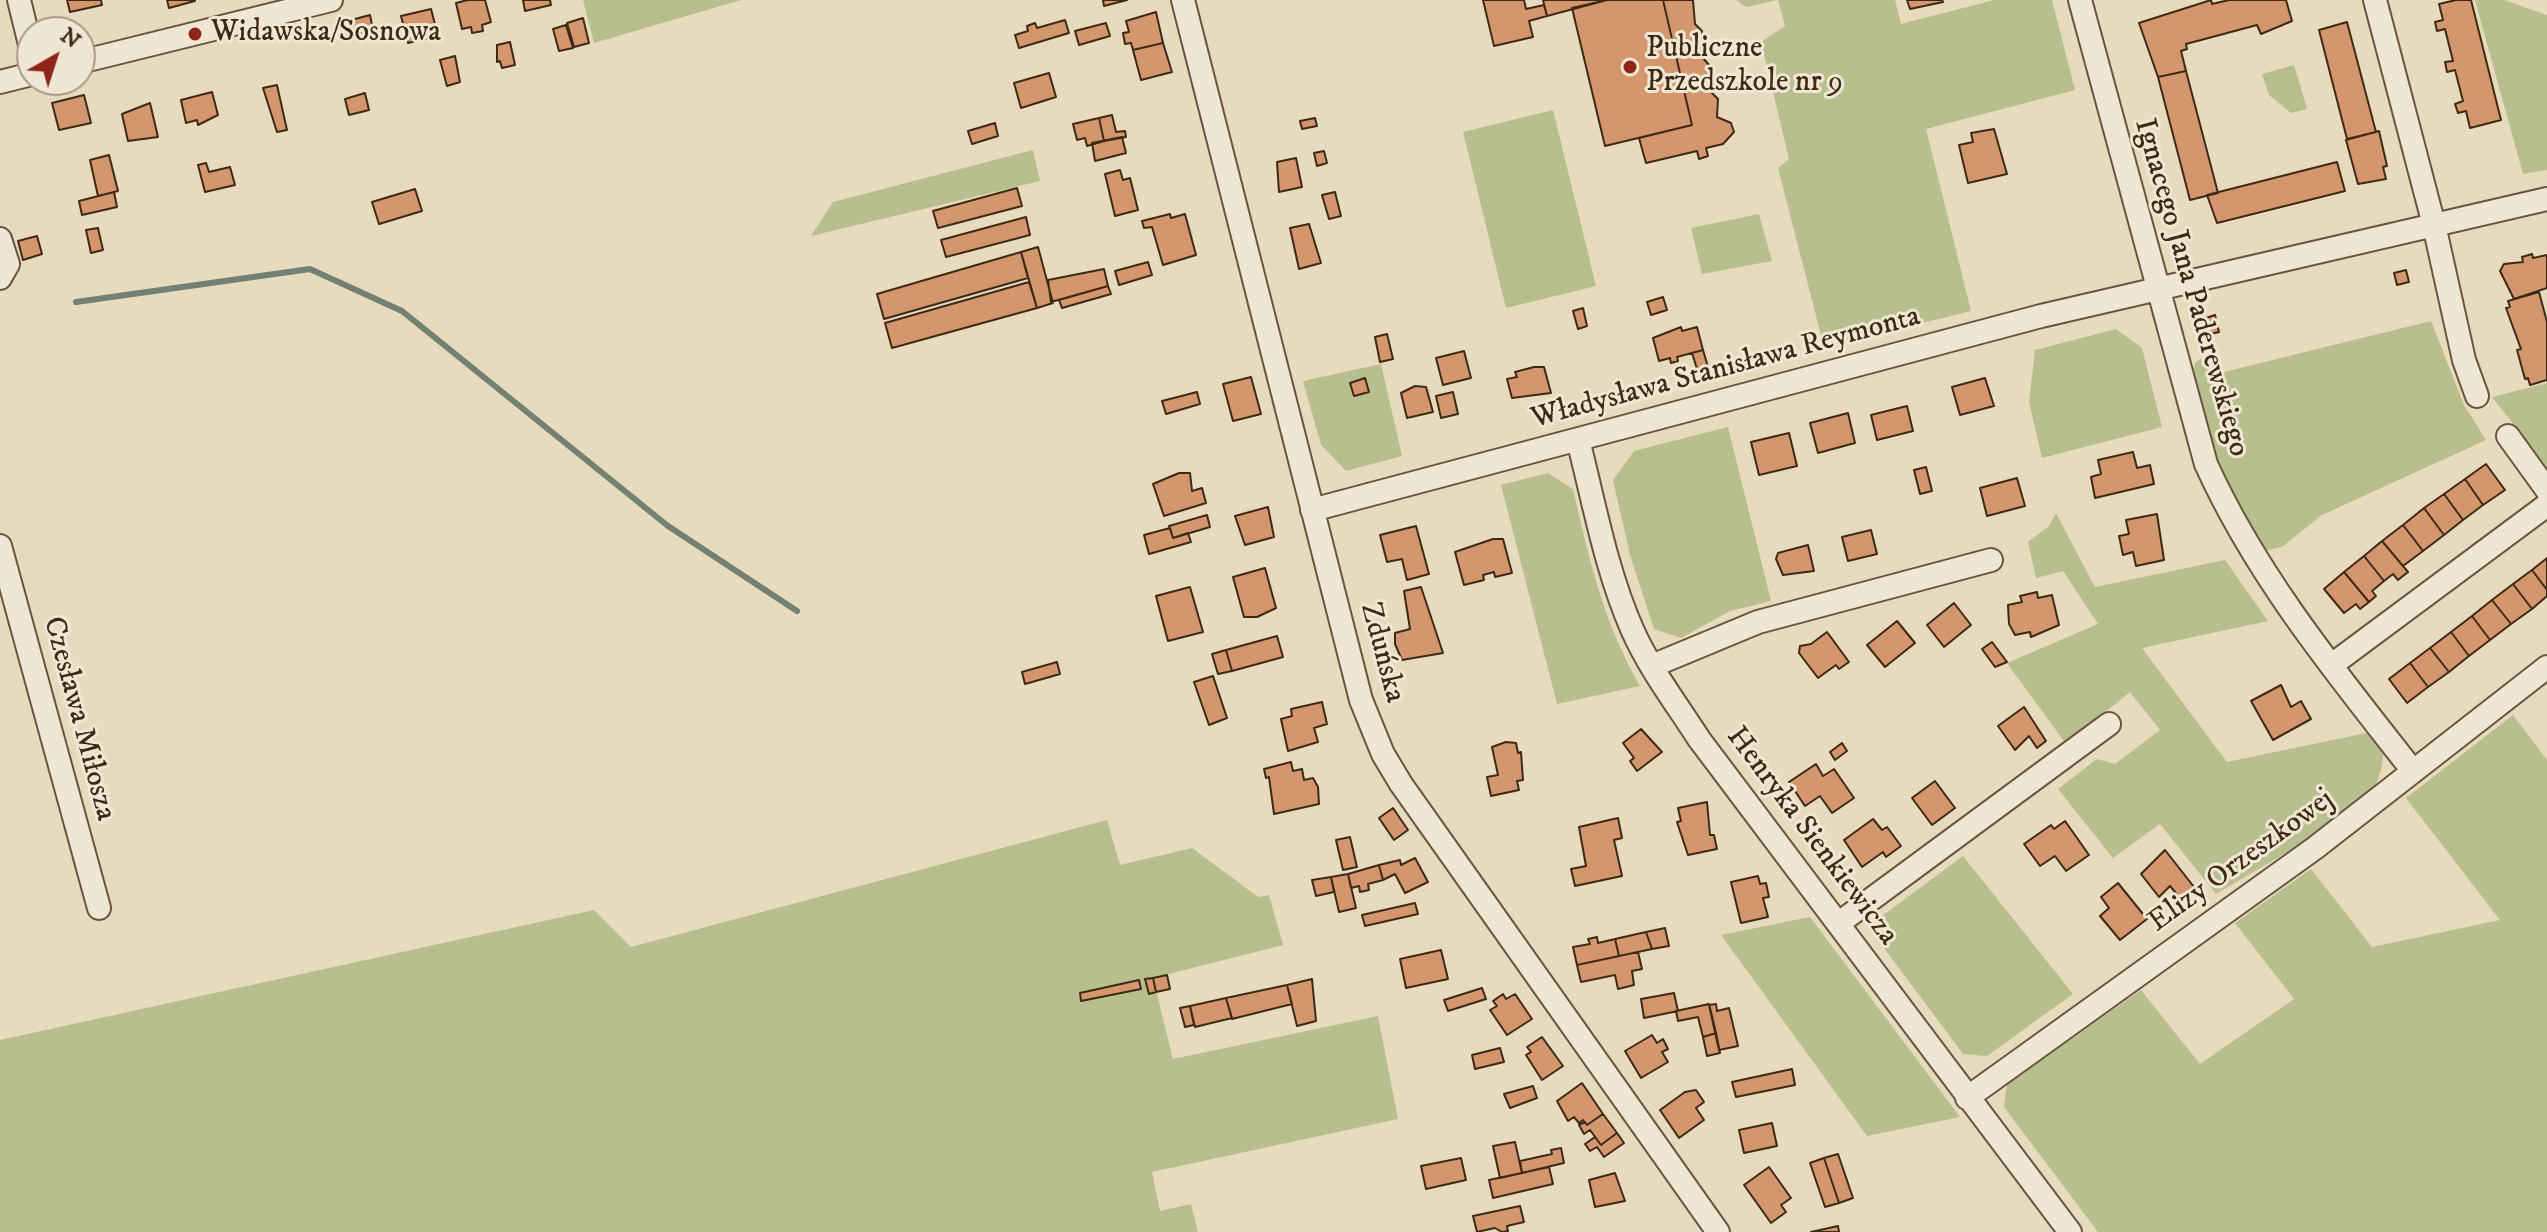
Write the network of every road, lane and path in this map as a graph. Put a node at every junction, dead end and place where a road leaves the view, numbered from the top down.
1 (331, 0) edge
2 (1183, 0) edge
3 (2080, 0) edge
4 (2375, 0) edge
5 (96, 58) edge
6 (2547, 199) edge
7 (2434, 225) junction
8 (0, 239) edge
9 (0, 278) edge
10 (2156, 288) junction
11 (2477, 396) dead end
12 (2508, 436) dead end
13 (1578, 440) junction
14 (2547, 490) edge
15 (2547, 505) edge
16 (1312, 510) junction
17 (0, 546) edge
18 (1991, 560) dead end
19 (2333, 664) junction
20 (1652, 666) junction
21 (2547, 667) edge
22 (2109, 724) dead end
23 (2413, 771) junction
24 (99, 908) dead end
25 (1839, 923) junction
26 (1967, 1098) junction
27 (1718, 1232) edge
28 (2070, 1232) edge

1 - 5 street
2 - 16 street, Zduńska
3 - 10 street, Ignacego Jana Paderewskiego
4 - 7 street
6 - 7 street, Władysława Stanisława Reymonta
7 - 10 street, Władysława Stanisława Reymonta
7 - 11 street
8 - 9 street
10 - 13 street, Władysława Stanisława Reymonta
10 - 19 street, Ignacego Jana Paderewskiego
12 - 14 street
13 - 16 street, Władysława Stanisława Reymonta
13 - 20 street, Henryka Sienkiewicza
15 - 19 street
16 - 27 street, Zduńska
17 - 24 street, Czesława Miłosza
18 - 20 street
19 - 23 street, Ignacego Jana Paderewskiego
20 - 25 street, Henryka Sienkiewicza
21 - 23 street, Elizy Orzeszkowej
22 - 25 street
23 - 26 street, Elizy Orzeszkowej
25 - 26 street, Henryka Sienkiewicza
26 - 28 street, Henryka Sienkiewicza

